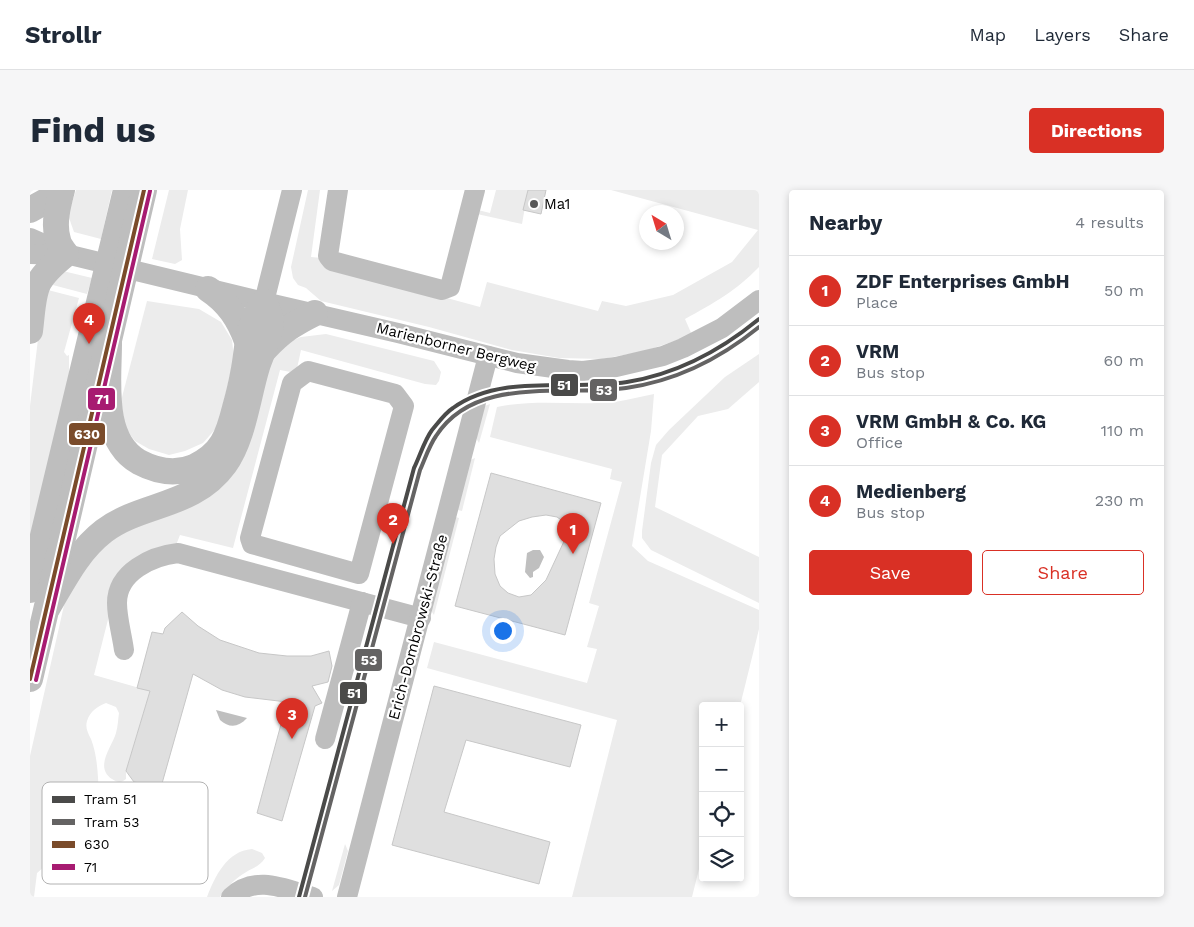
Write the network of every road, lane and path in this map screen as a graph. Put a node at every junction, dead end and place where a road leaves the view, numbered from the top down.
1 (61, 190) edge
2 (126, 190) edge
3 (144, 190) edge
4 (292, 190) edge
5 (338, 190) edge
6 (475, 190) edge
7 (30, 210) edge
8 (30, 238) edge
9 (30, 254) edge
10 (66, 254) junction
11 (208, 289) junction
12 (759, 300) edge
13 (264, 302) junction
14 (315, 313) junction
15 (30, 325) edge
16 (109, 343) junction
17 (256, 345) junction
18 (488, 356) junction
19 (304, 559) junction
20 (296, 584) junction
21 (39, 598) edge
22 (362, 602) junction
23 (421, 618) junction
24 (124, 650) dead end
25 (30, 679) edge
26 (325, 739) dead end
27 (231, 897) edge
28 (313, 897) edge
29 (347, 897) edge

1 - 7 main road
1 - 10 main road
2 - 21 main road
3 - 16 main road
4 - 13 street
5 - 6 street
8 - 10 street
9 - 10 street
10 - 11 street, Marienborner Bergweg
10 - 15 main road
11 - 13 street, Marienborner Bergweg
11 - 17 main road
12 - 18 street, Marienborner Bergweg
13 - 14 street, Marienborner Bergweg
13 - 17 main road
14 - 17 main road
14 - 18 street, Marienborner Bergweg
16 - 17 main road
16 - 21 main road
17 - 21 main road
18 - 23 street, Erich-Dombrowski-Straße
19 - 19 street
19 - 20 street
20 - 22 street
20 - 24 street
21 - 25 main road
22 - 23 street
22 - 26 street
23 - 29 street, Erich-Dombrowski-Straße
27 - 28 street

